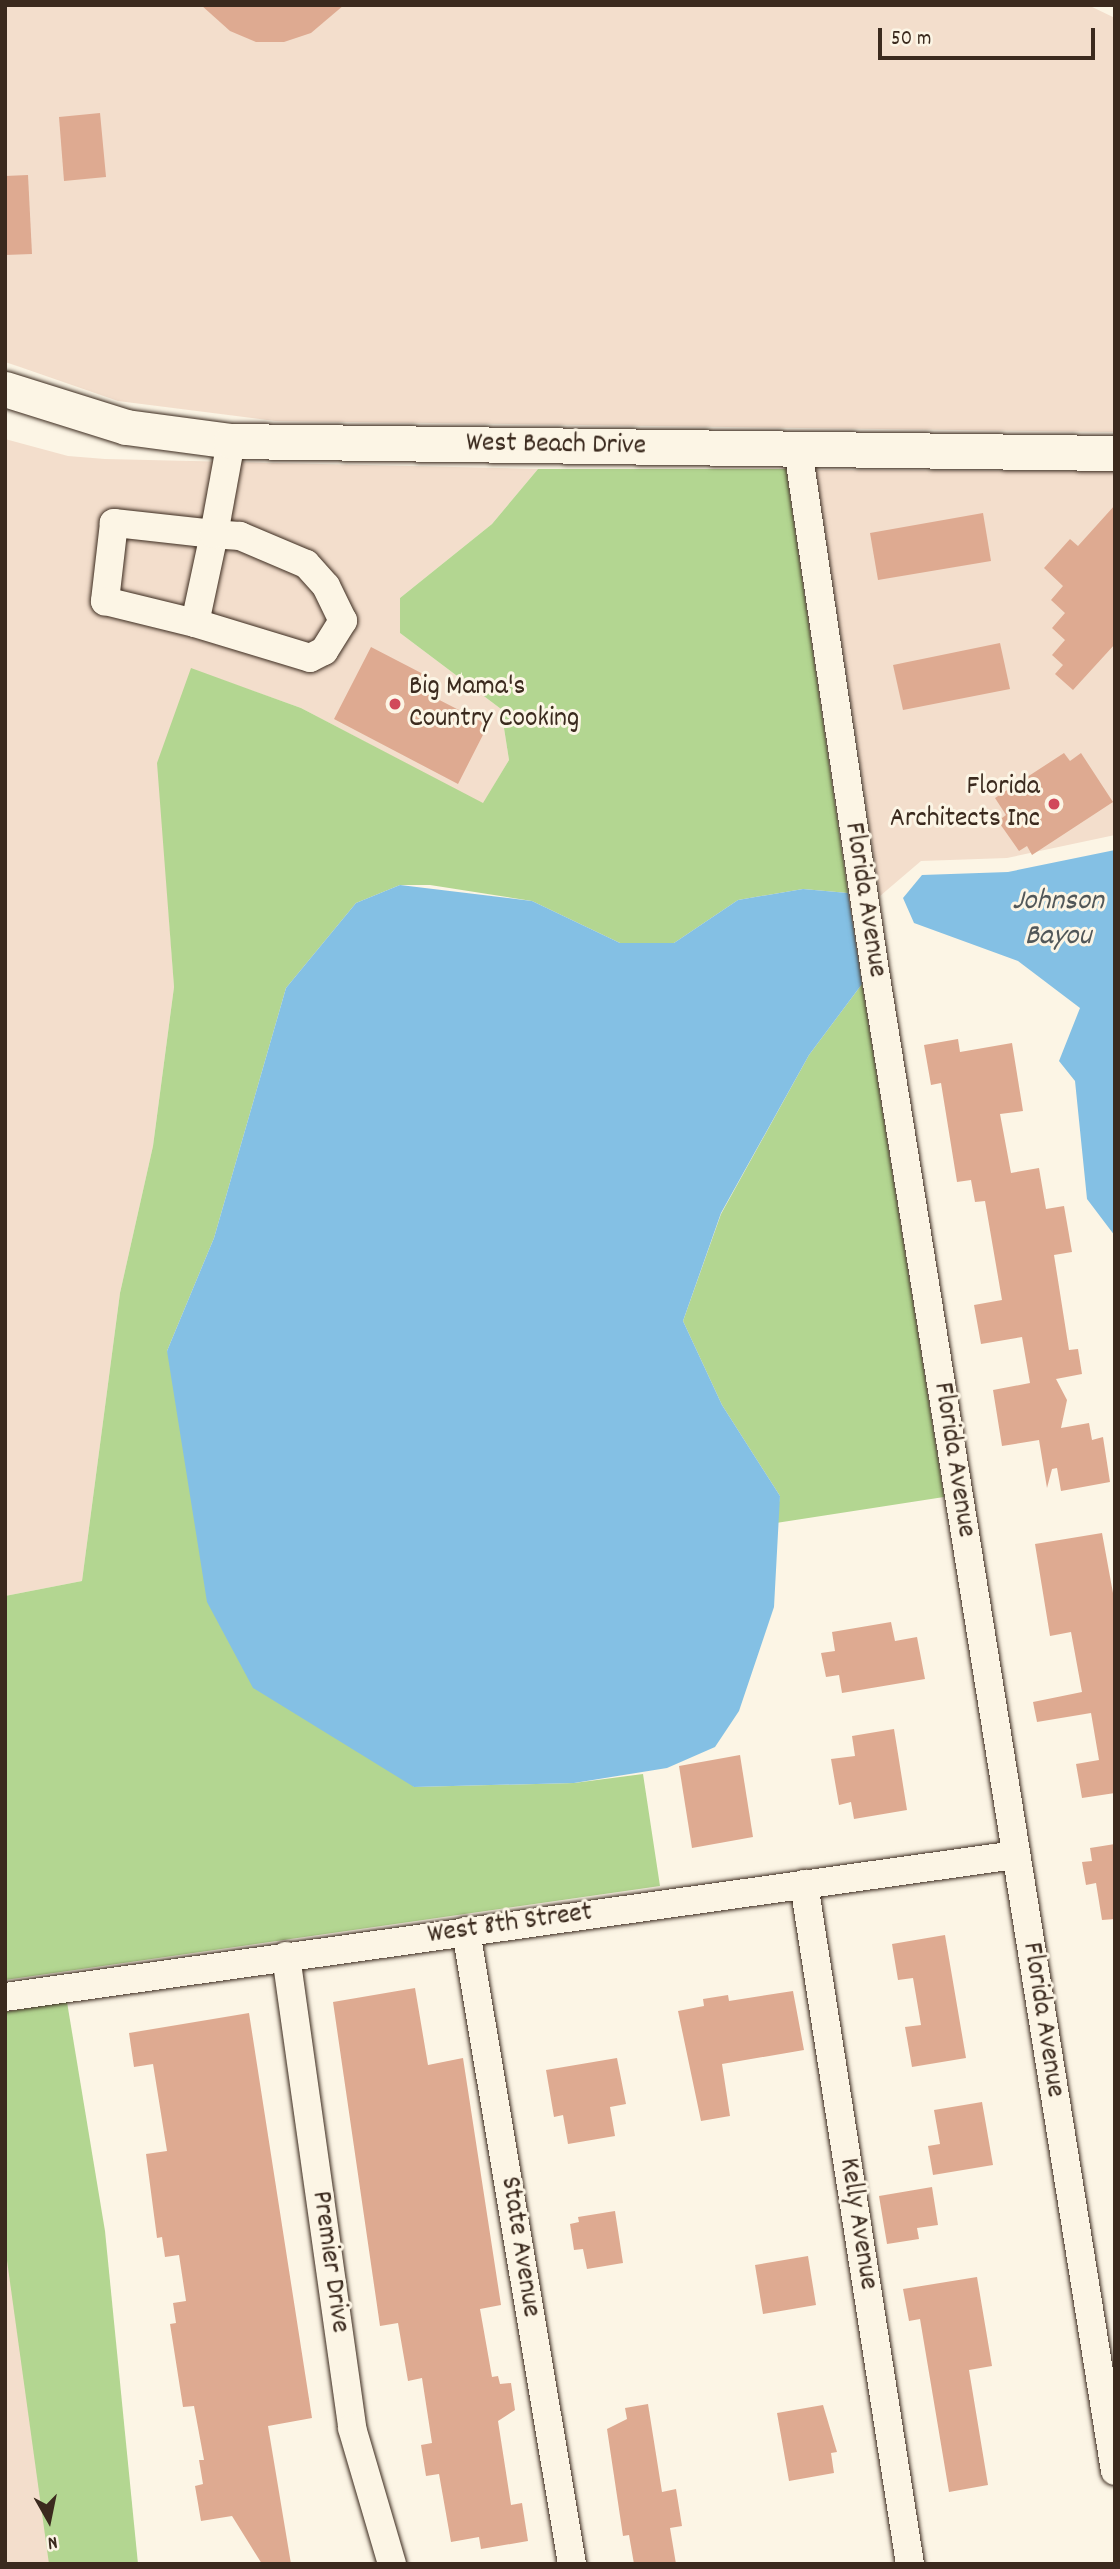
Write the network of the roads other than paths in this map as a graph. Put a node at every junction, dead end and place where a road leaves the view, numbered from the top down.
1 (5, 389) edge
2 (231, 441) junction
3 (798, 449) junction
4 (1115, 453) edge
5 (214, 534) junction
6 (195, 624) junction
7 (1015, 1855) junction
8 (804, 1884) junction
9 (466, 1931) junction
10 (286, 1956) junction
11 (5, 1997) edge
12 (1115, 2471) edge
13 (392, 2564) edge
14 (572, 2564) edge
15 (910, 2564) edge

1 - 2 main road, West Beach Drive
2 - 3 main road, West Beach Drive
2 - 5 street
3 - 4 main road, West Beach Drive
3 - 7 street, Florida Avenue
5 - 6 street
5 - 6 street
5 - 6 street
7 - 8 street, West 8th Street
7 - 12 street, Florida Avenue
8 - 9 street, West 8th Street
8 - 15 street, Kelly Avenue
9 - 10 street, West 8th Street
9 - 14 street, State Avenue
10 - 11 street, West 8th Street
10 - 13 street, Premier Drive

